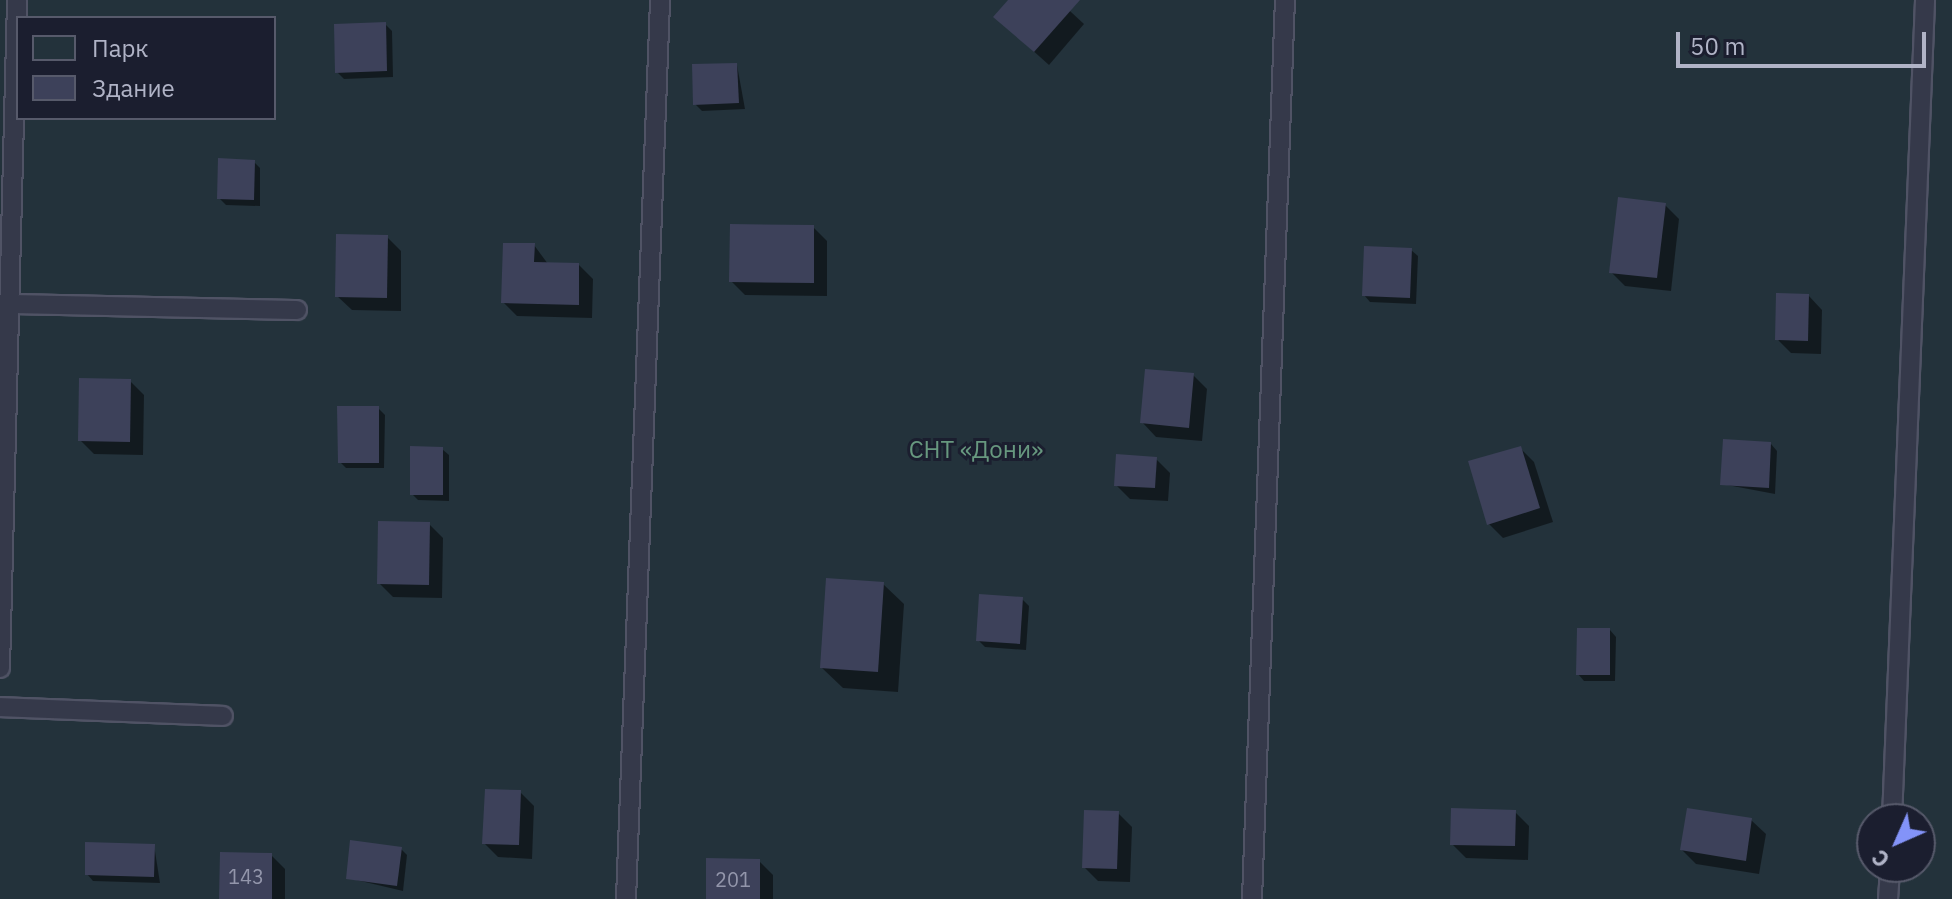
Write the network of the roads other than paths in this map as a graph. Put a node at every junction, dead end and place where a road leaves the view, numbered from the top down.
1 (660, 0) edge
2 (1285, 0) edge
3 (1925, 0) edge
4 (16, 43) edge
5 (10, 304) junction
6 (297, 310) dead end
7 (0, 668) edge
8 (0, 707) edge
9 (223, 716) dead end
10 (1893, 803) edge
11 (626, 899) edge
12 (1252, 899) edge

1 - 11 lane
2 - 12 lane
3 - 10 lane
4 - 5 lane
5 - 6 lane
5 - 7 lane
8 - 9 lane

